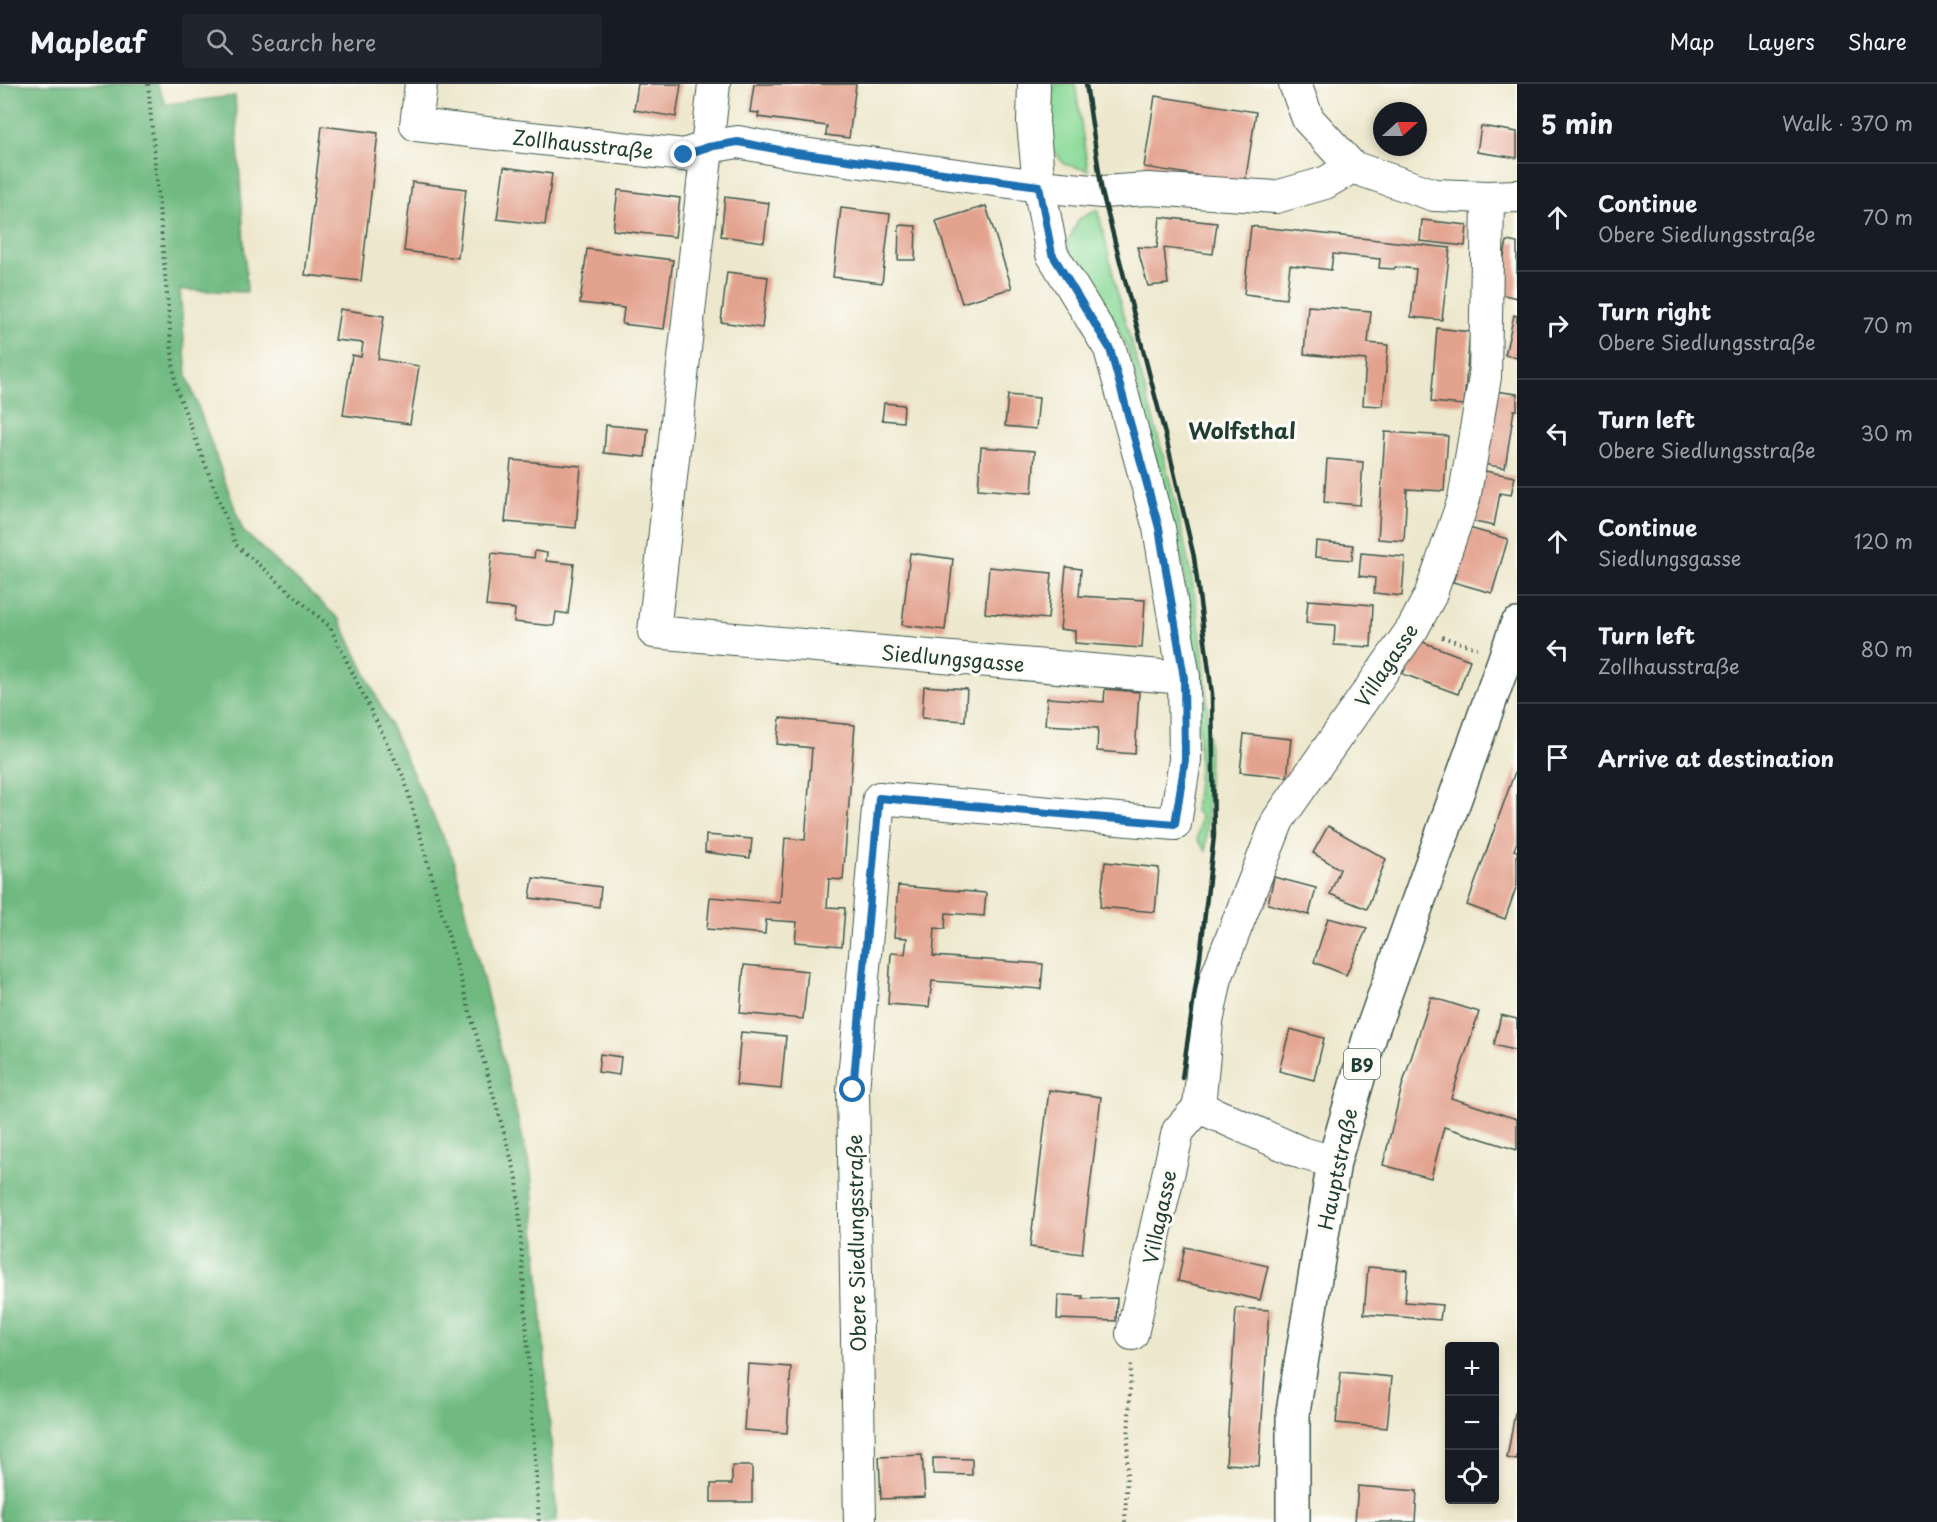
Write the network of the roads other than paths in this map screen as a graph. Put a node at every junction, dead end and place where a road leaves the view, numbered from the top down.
1 (421, 84) edge
2 (714, 84) edge
3 (1034, 84) edge
4 (1295, 84) edge
5 (708, 147) junction
6 (1352, 167) junction
7 (1039, 186) junction
8 (1502, 196) edge
9 (1517, 625) edge
10 (1184, 678) junction
11 (1199, 1107) junction
12 (1334, 1162) junction
13 (1132, 1334) road end
14 (860, 1522) edge
15 (1293, 1522) edge

1 - 5 street, Zollhausstraße
2 - 5 street, Siedlungsgasse
3 - 7 street
4 - 6 street
5 - 7 street, Zollhausstraße
5 - 10 street, Siedlungsgasse
6 - 7 street, Zollhausstraße
6 - 8 street
7 - 10 street
8 - 11 street, Villagasse
9 - 12 main road, Hauptstraße / B9
10 - 14 street, Obere Siedlungsstraße
11 - 12 street
11 - 13 street, Villagasse
12 - 15 main road, Hauptstraße / B9

